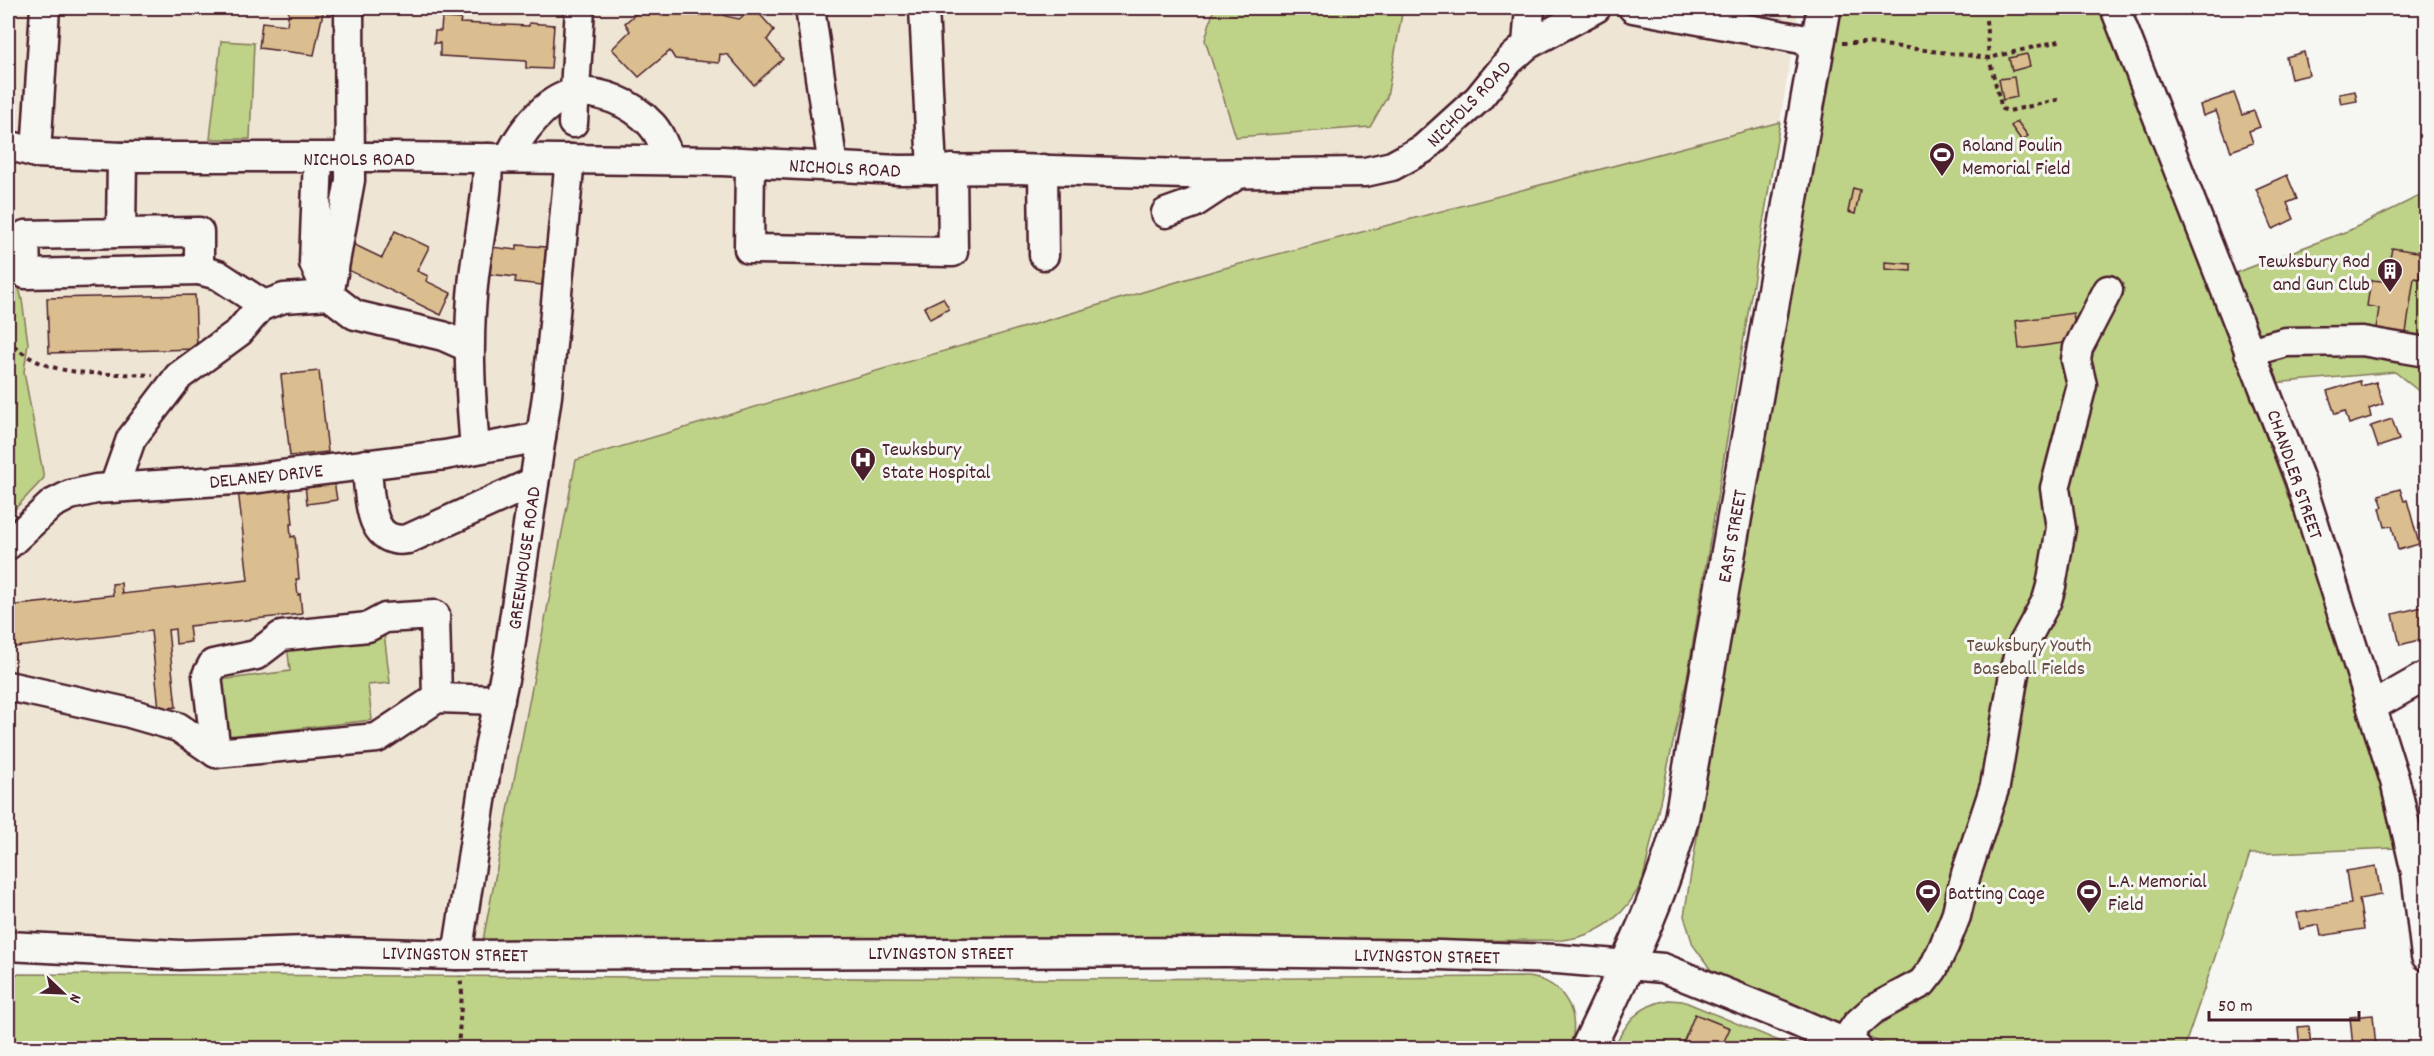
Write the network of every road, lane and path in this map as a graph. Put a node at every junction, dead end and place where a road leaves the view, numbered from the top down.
1 (45, 8) edge
2 (349, 8) edge
3 (580, 8) edge
4 (810, 8) edge
5 (924, 8) edge
6 (1530, 8) edge
7 (1596, 8) edge
8 (1633, 8) edge
9 (1824, 8) edge
10 (2115, 8) edge
11 (1986, 20) dead end
12 (2063, 40) dead end
13 (1818, 42) junction
14 (1527, 45) junction
15 (1989, 58) junction
16 (574, 93) junction
17 (2061, 99) dead end
18 (573, 123) dead end
19 (8, 145) edge
20 (36, 153) junction
21 (122, 157) junction
22 (318, 158) junction
23 (351, 158) junction
24 (499, 158) junction
25 (570, 159) junction
26 (670, 160) junction
27 (750, 163) junction
28 (833, 166) junction
29 (942, 169) junction
30 (1043, 169) junction
31 (1238, 174) junction
32 (1166, 213) dead end
33 (121, 233) junction
34 (1044, 255) dead end
35 (200, 270) junction
36 (2108, 291) dead end
37 (329, 295) junction
38 (264, 305) junction
39 (8, 339) edge
40 (468, 347) junction
41 (2249, 352) junction
42 (2427, 352) edge
43 (178, 376) junction
44 (541, 437) junction
45 (475, 449) junction
46 (366, 464) junction
47 (534, 482) junction
48 (114, 487) junction
49 (8, 545) edge
50 (2427, 676) edge
51 (8, 686) edge
52 (437, 698) junction
53 (500, 700) junction
54 (2373, 706) junction
55 (216, 753) junction
56 (8, 946) edge
57 (457, 955) junction
58 (2427, 956) edge
59 (1627, 964) junction
60 (1851, 1046) edge
61 (458, 1048) edge
62 (1588, 1048) edge

1 - 20 street
2 - 23 street
3 - 16 street
4 - 28 street
5 - 29 street
6 - 14 street
7 - 14 street, NICHOLS ROAD
8 - 13 street
9 - 13 main road, EAST STREET
10 - 41 street, CHANDLER STREET
11 - 15 path
12 - 15 path
13 - 15 path
13 - 59 main road, EAST STREET
14 - 31 street, NICHOLS ROAD
15 - 17 path
16 - 18 street
16 - 24 street
16 - 26 street
19 - 20 street, NICHOLS ROAD
20 - 21 street, NICHOLS ROAD
21 - 22 street, NICHOLS ROAD
21 - 33 street
22 - 23 street, NICHOLS ROAD
22 - 37 street
23 - 24 street, NICHOLS ROAD
23 - 37 street
24 - 25 street, NICHOLS ROAD
24 - 40 street
25 - 26 street, NICHOLS ROAD
25 - 44 street, GREENHOUSE ROAD
26 - 27 street, NICHOLS ROAD
27 - 28 street, NICHOLS ROAD
27 - 29 street
28 - 29 street, NICHOLS ROAD
29 - 30 street, NICHOLS ROAD
30 - 31 street, NICHOLS ROAD
30 - 34 street
31 - 32 street
33 - 35 street
33 - 35 street
35 - 38 street
36 - 60 street
37 - 38 street
37 - 40 street
38 - 43 street
39 - 43 path
40 - 45 street
41 - 42 street
41 - 54 street, CHANDLER STREET
43 - 48 street
44 - 45 street, DELANEY DRIVE
44 - 47 street, GREENHOUSE ROAD
45 - 46 street, DELANEY DRIVE
46 - 47 street
46 - 48 street, DELANEY DRIVE
47 - 53 street, GREENHOUSE ROAD
48 - 49 street, DELANEY DRIVE
50 - 54 street
51 - 55 street
52 - 53 street
52 - 55 street
52 - 55 street
53 - 57 street, GREENHOUSE ROAD
54 - 58 street, CHANDLER STREET
56 - 57 street, LIVINGSTON STREET
57 - 59 street, LIVINGSTON STREET
57 - 61 path
59 - 60 street, LIVINGSTON STREET
59 - 62 main road, EAST STREET

